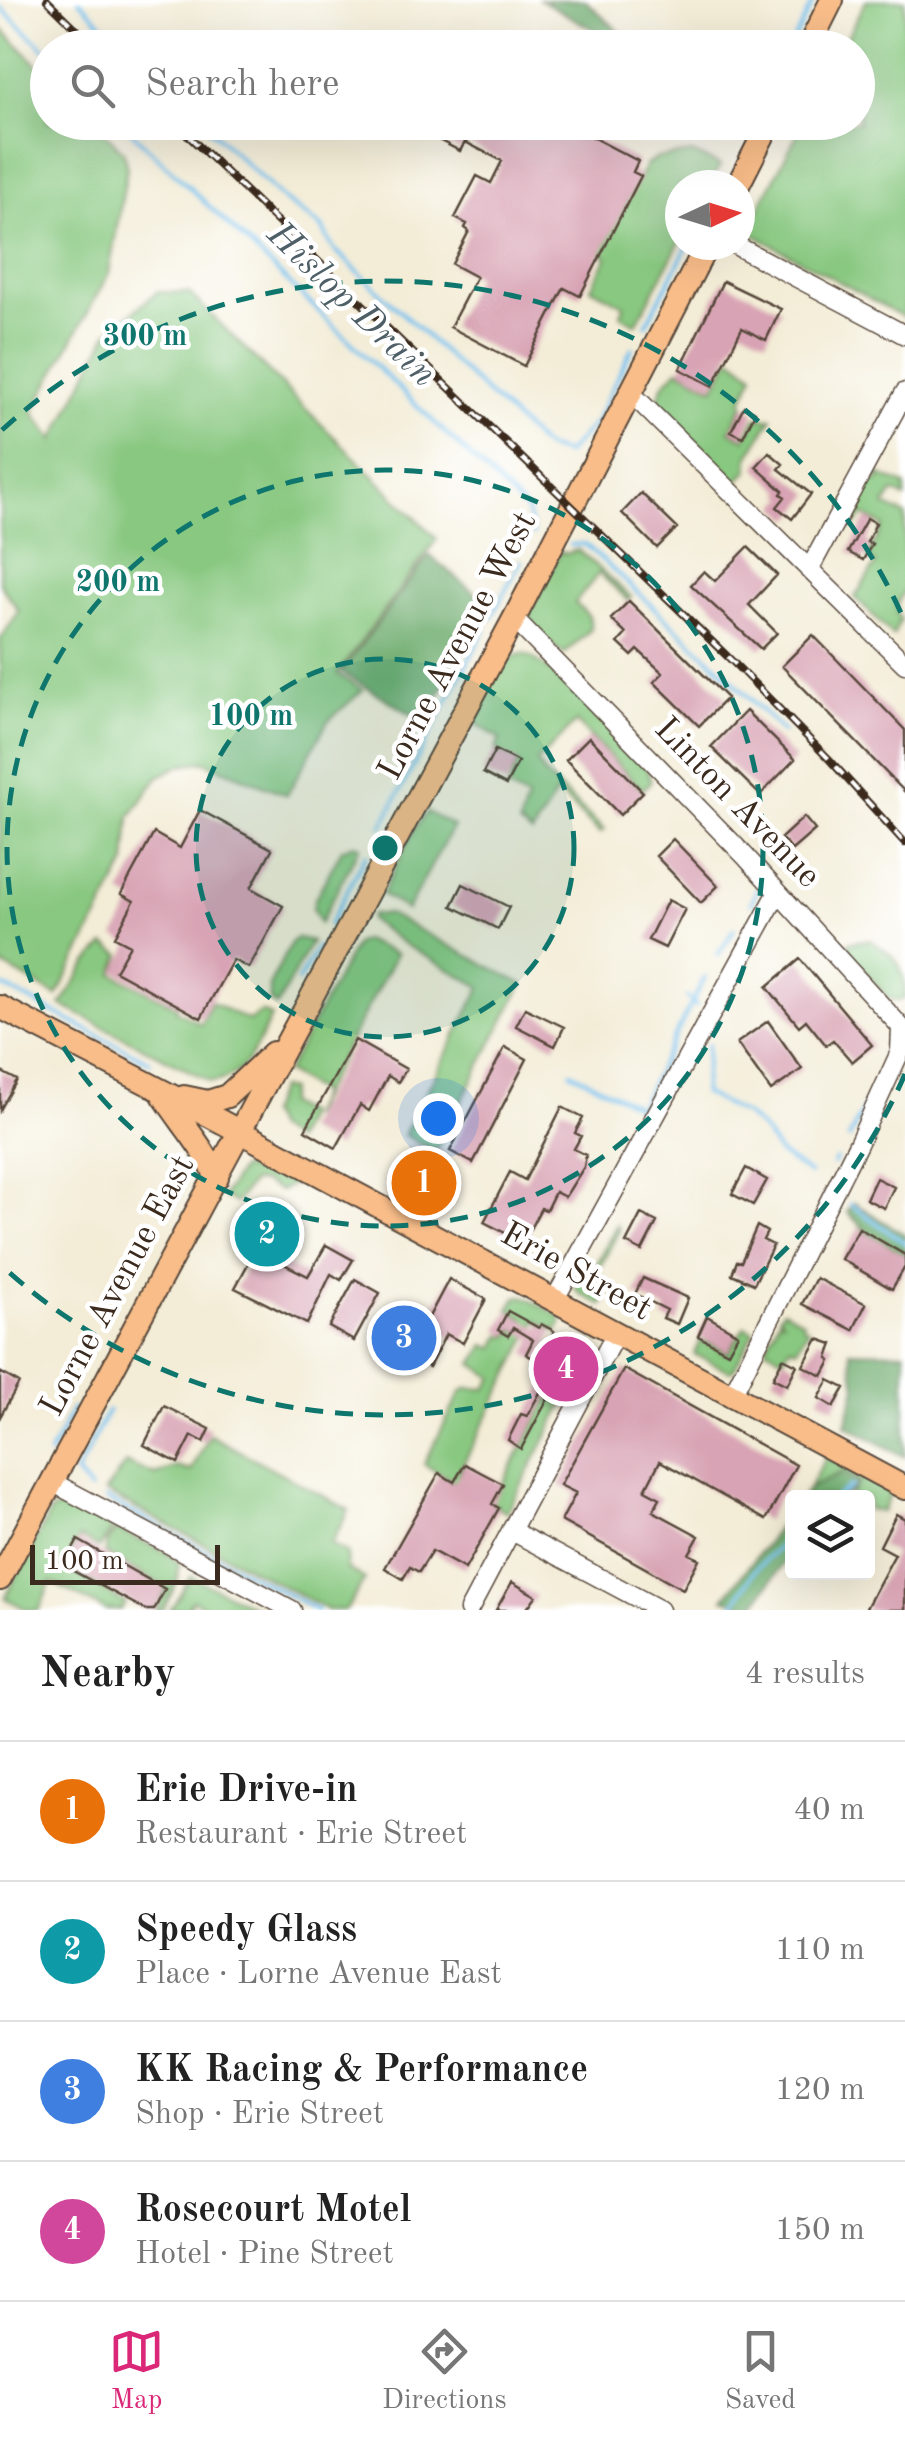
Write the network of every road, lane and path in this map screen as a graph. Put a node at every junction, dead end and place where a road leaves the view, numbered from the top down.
1 (832, 0) edge
2 (817, 30) edge
3 (761, 140) edge
4 (746, 170) edge
5 (755, 256) edge
6 (699, 260) edge
7 (905, 335) edge
8 (905, 392) edge
9 (631, 393) junction
10 (809, 570) junction
11 (514, 619) junction
12 (905, 664) edge
13 (778, 892) junction
14 (0, 1007) edge
15 (288, 1039) junction
16 (160, 1092) junction
17 (240, 1132) junction
18 (216, 1177) junction
19 (554, 1299) junction
20 (616, 1333) junction
21 (731, 1397) junction
22 (52, 1482) junction
23 (905, 1488) edge
24 (512, 1531) junction
25 (0, 1579) edge
26 (292, 1610) edge
27 (470, 1610) edge
28 (660, 1610) edge

1 - 2 main road
3 - 4 main road
5 - 7 street
6 - 9 main road, Lorne Avenue West
8 - 10 street
9 - 10 street
9 - 11 main road, Lorne Avenue West
10 - 12 street
11 - 13 street, Linton Avenue
11 - 15 main road, Lorne Avenue West
13 - 19 street
13 - 21 street, Linton Avenue
14 - 16 main road, Erie Street
15 - 16 main road
15 - 17 main road, Lorne Avenue West
16 - 17 main road, Erie Street
16 - 18 main road
17 - 18 main road, Lorne Avenue East
17 - 19 main road, Erie Street
18 - 22 main road, Lorne Avenue East
19 - 20 main road, Erie Street
20 - 21 main road, Erie Street
20 - 24 street
21 - 23 main road, Erie Street
22 - 25 main road, Lorne Avenue East
22 - 26 street
24 - 27 street
24 - 28 street

